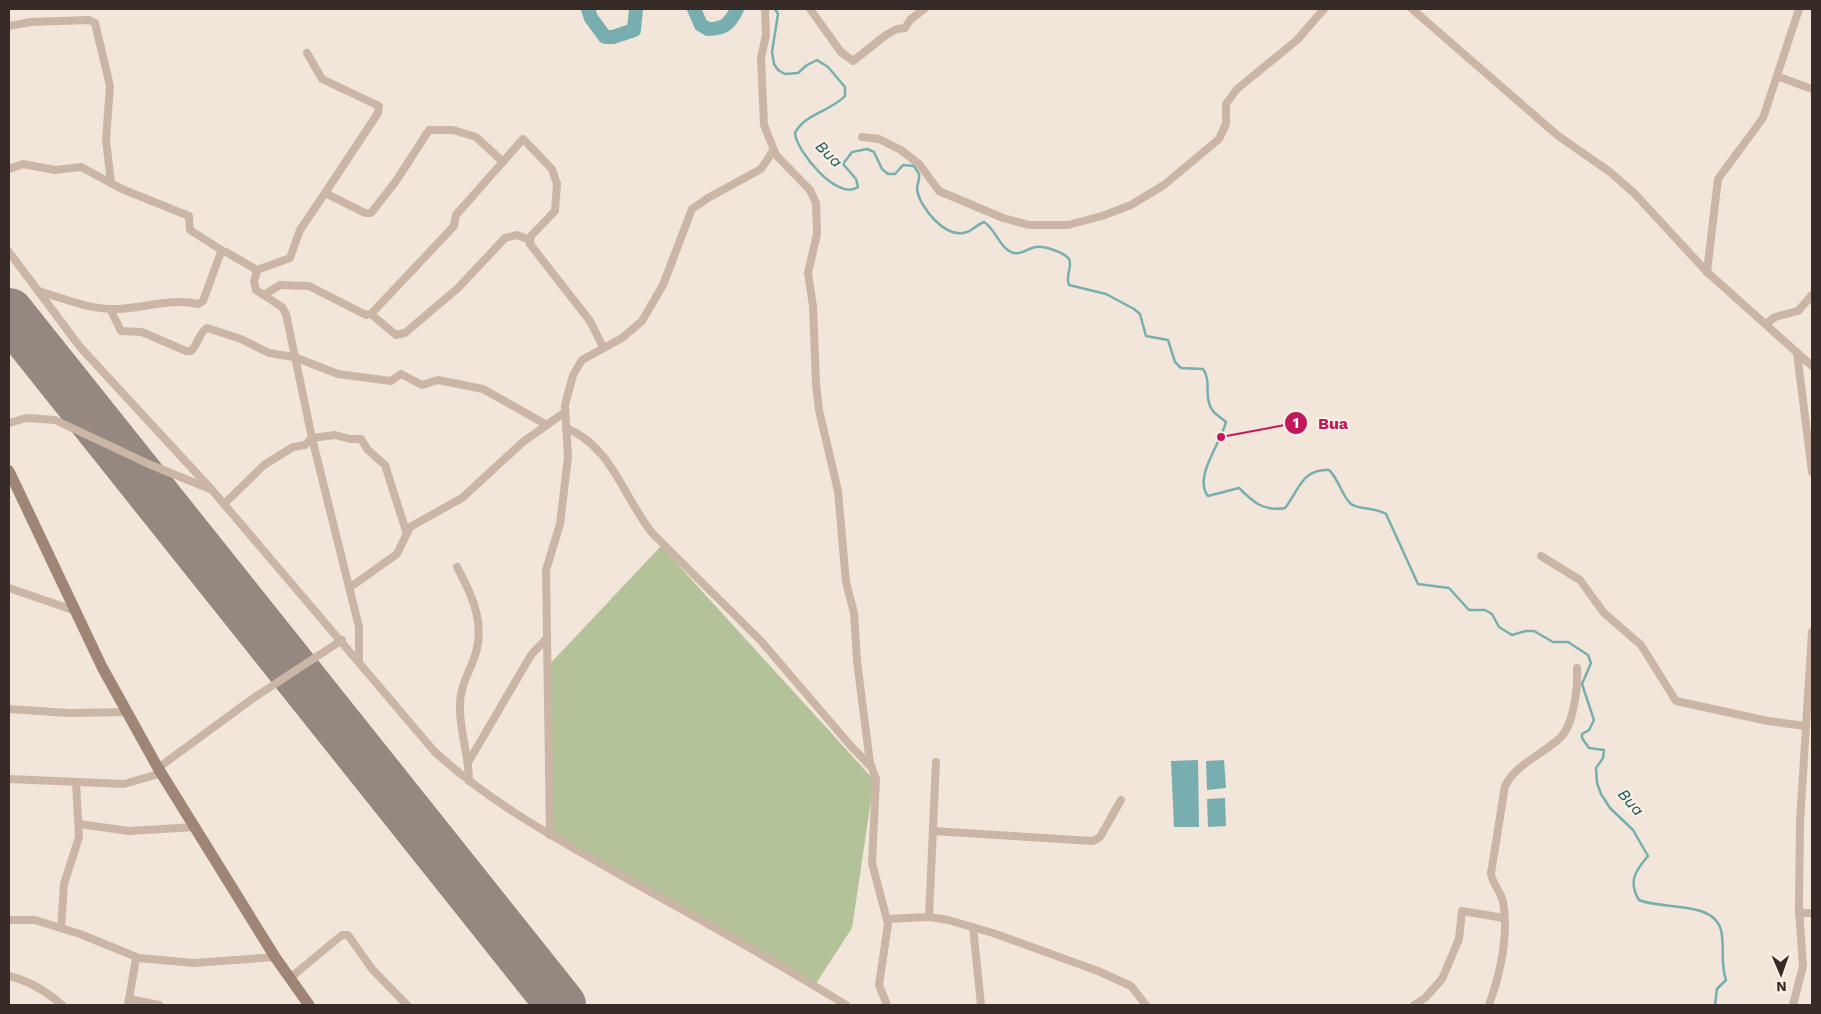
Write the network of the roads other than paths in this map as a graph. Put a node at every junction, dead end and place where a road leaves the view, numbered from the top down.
1 (765, 9) edge
2 (810, 9) edge
3 (924, 9) edge
4 (1324, 9) edge
5 (1412, 9) edge
6 (1799, 9) edge
7 (9, 26) edge
8 (307, 52) dead end
9 (1776, 76) junction
10 (1812, 90) edge
11 (862, 137) dead end
12 (773, 150) junction
13 (503, 162) junction
14 (9, 169) edge
15 (111, 183) junction
16 (325, 193) junction
17 (530, 240) junction
18 (223, 251) junction
19 (9, 252) edge
20 (257, 270) junction
21 (1707, 272) junction
22 (38, 291) junction
23 (1812, 295) edge
24 (264, 296) junction
25 (110, 309) junction
26 (371, 314) junction
27 (1766, 324) junction
28 (602, 347) junction
29 (1797, 353) junction
30 (294, 357) junction
31 (1812, 366) edge
32 (565, 412) junction
33 (9, 423) edge
34 (547, 424) junction
35 (566, 428) junction
36 (312, 438) junction
37 (9, 472) edge
38 (1812, 472) edge
39 (212, 490) junction
40 (224, 504) junction
41 (406, 531) junction
42 (1541, 556) dead end
43 (457, 567) dead end
44 (9, 588) edge
45 (349, 588) junction
46 (76, 611) junction
47 (1812, 632) edge
48 (547, 638) junction
49 (342, 640) junction
50 (359, 661) junction
51 (1577, 668) dead end
52 (9, 710) edge
53 (127, 712) junction
54 (1808, 728) edge
55 (469, 760) junction
56 (936, 762) dead end
57 (870, 766) junction
58 (160, 770) junction
59 (9, 779) edge
60 (469, 781) junction
61 (76, 782) junction
62 (1121, 800) dead end
63 (79, 824) junction
64 (195, 827) junction
65 (933, 831) junction
66 (550, 835) junction
67 (1799, 912) junction
68 (1812, 913) edge
69 (929, 917) junction
70 (1504, 918) junction
71 (887, 919) junction
72 (9, 920) edge
73 (973, 927) junction
74 (61, 928) junction
75 (275, 957) junction
76 (136, 958) junction
77 (9, 976) edge
78 (290, 978) junction
79 (129, 1002) edge
80 (62, 1005) edge
81 (159, 1005) edge
82 (309, 1005) edge
83 (407, 1005) edge
84 (846, 1005) edge
85 (886, 1005) edge
86 (981, 1005) edge
87 (1146, 1005) edge
88 (1414, 1005) edge
89 (1490, 1005) edge
90 (1793, 1005) edge

1 - 12 street
2 - 3 street
4 - 11 street
5 - 21 street
6 - 9 street
7 - 15 street
8 - 16 street
9 - 10 street
9 - 21 street
12 - 28 street
12 - 57 street
13 - 16 street
13 - 17 street
13 - 26 street
14 - 15 street
15 - 18 street
16 - 20 street
17 - 26 street
17 - 28 street
18 - 20 street
18 - 25 street
19 - 22 street
20 - 24 street
21 - 27 street
22 - 25 street
22 - 39 street
23 - 27 street
24 - 26 street
24 - 30 street
25 - 30 street
27 - 29 street
28 - 32 street
29 - 31 street
29 - 38 street
30 - 34 street
30 - 36 street
32 - 34 street
32 - 35 street
33 - 39 street
34 - 41 street
35 - 48 street
35 - 57 street
36 - 40 street
36 - 41 street
36 - 45 street
37 - 46 street
39 - 40 street
40 - 49 street
41 - 45 street
42 - 54 street
43 - 55 street
44 - 46 street
45 - 50 street
46 - 53 street
47 - 54 street
48 - 55 street
48 - 66 street
49 - 50 street
49 - 58 street
50 - 60 street
51 - 70 street
52 - 53 street
53 - 58 street
54 - 67 street
55 - 60 street
56 - 65 street
57 - 71 street
58 - 61 street
58 - 64 street
59 - 61 street
60 - 66 street
61 - 63 street
62 - 65 street
63 - 64 street
63 - 74 street
64 - 75 street
65 - 69 street
66 - 84 street
67 - 68 street
67 - 90 street
69 - 71 street
69 - 73 street
70 - 88 street
70 - 89 street
71 - 85 street
72 - 74 street
73 - 86 street
73 - 87 street
74 - 76 street
75 - 76 street
75 - 78 street
76 - 79 street
77 - 80 street
78 - 82 street
78 - 83 street
79 - 81 street

